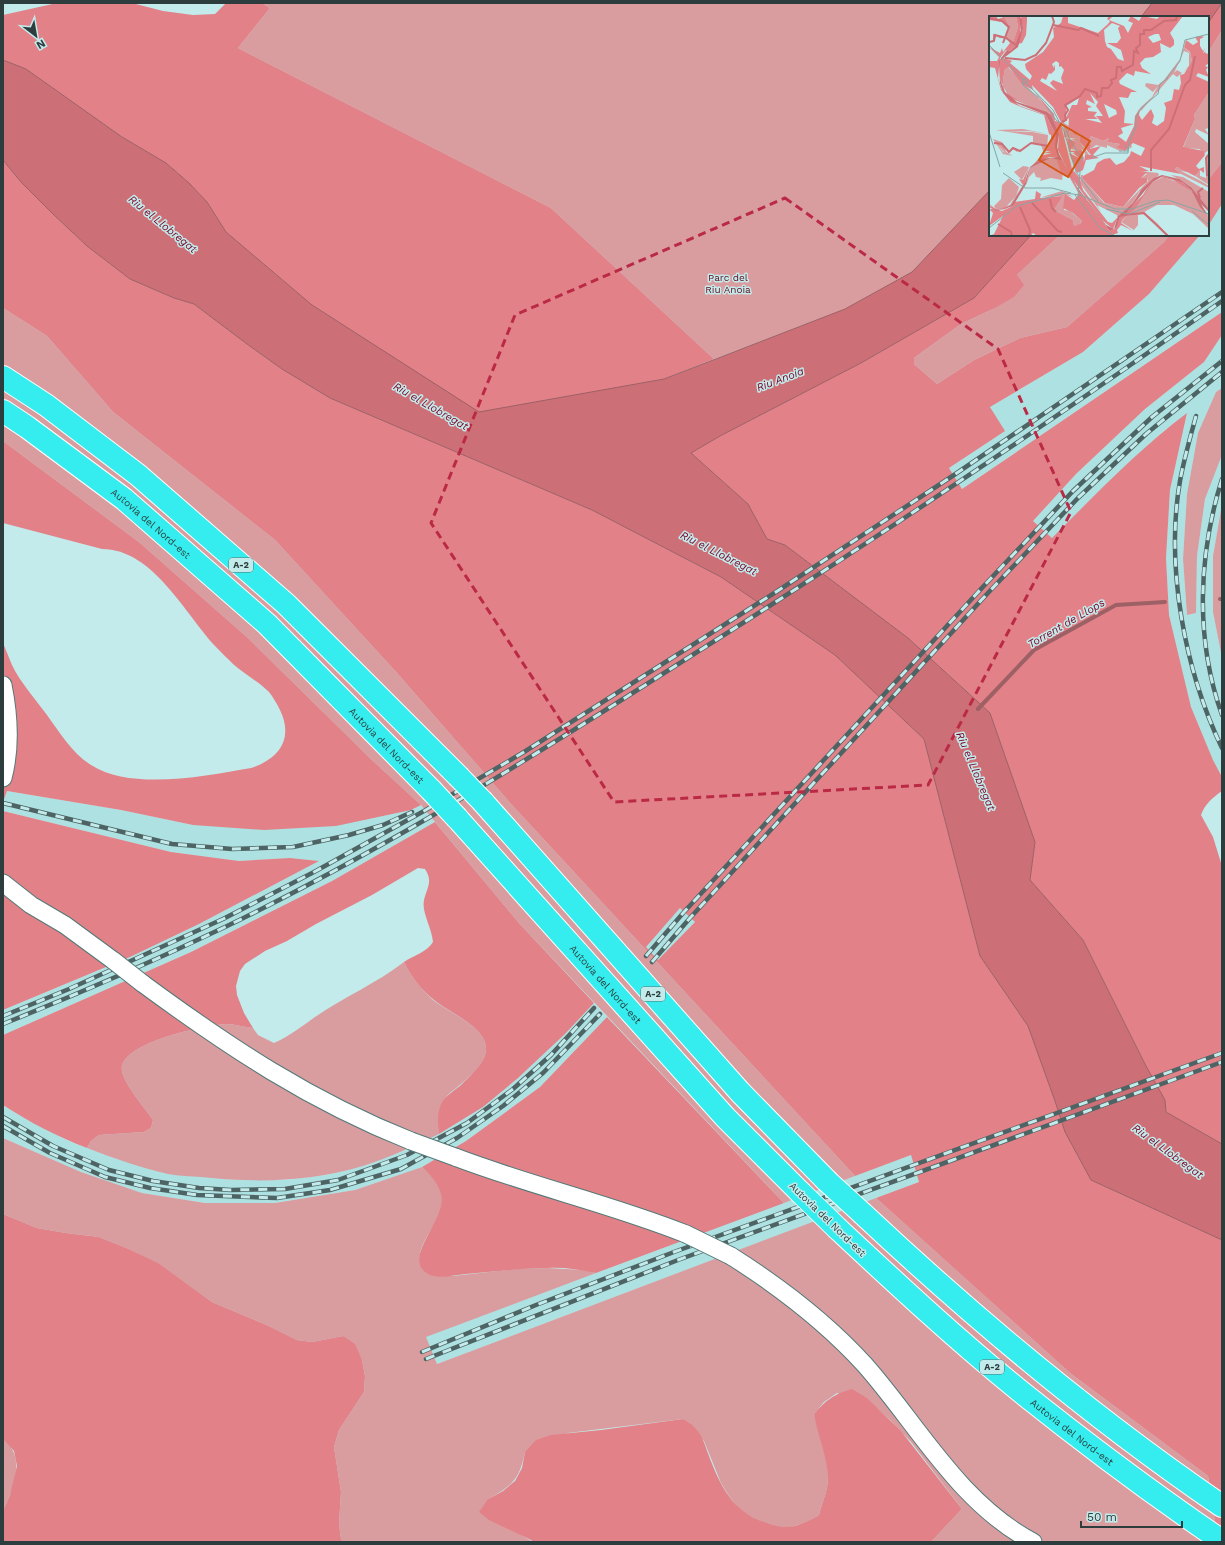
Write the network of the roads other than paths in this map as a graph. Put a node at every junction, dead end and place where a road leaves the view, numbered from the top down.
1 (3, 377) edge
2 (3, 411) edge
3 (3, 685) edge
4 (3, 778) edge
5 (3, 883) edge
6 (3, 898) edge
7 (31, 905) junction
8 (1222, 1506) edge
9 (1222, 1541) edge
10 (1033, 1542) edge

1 - 8 highway, A-2, bridge
2 - 9 highway, Autovia del Nord-est / A-2, bridge
3 - 4 main road
5 - 7 main road
6 - 7 main road
7 - 10 main road, bridge

